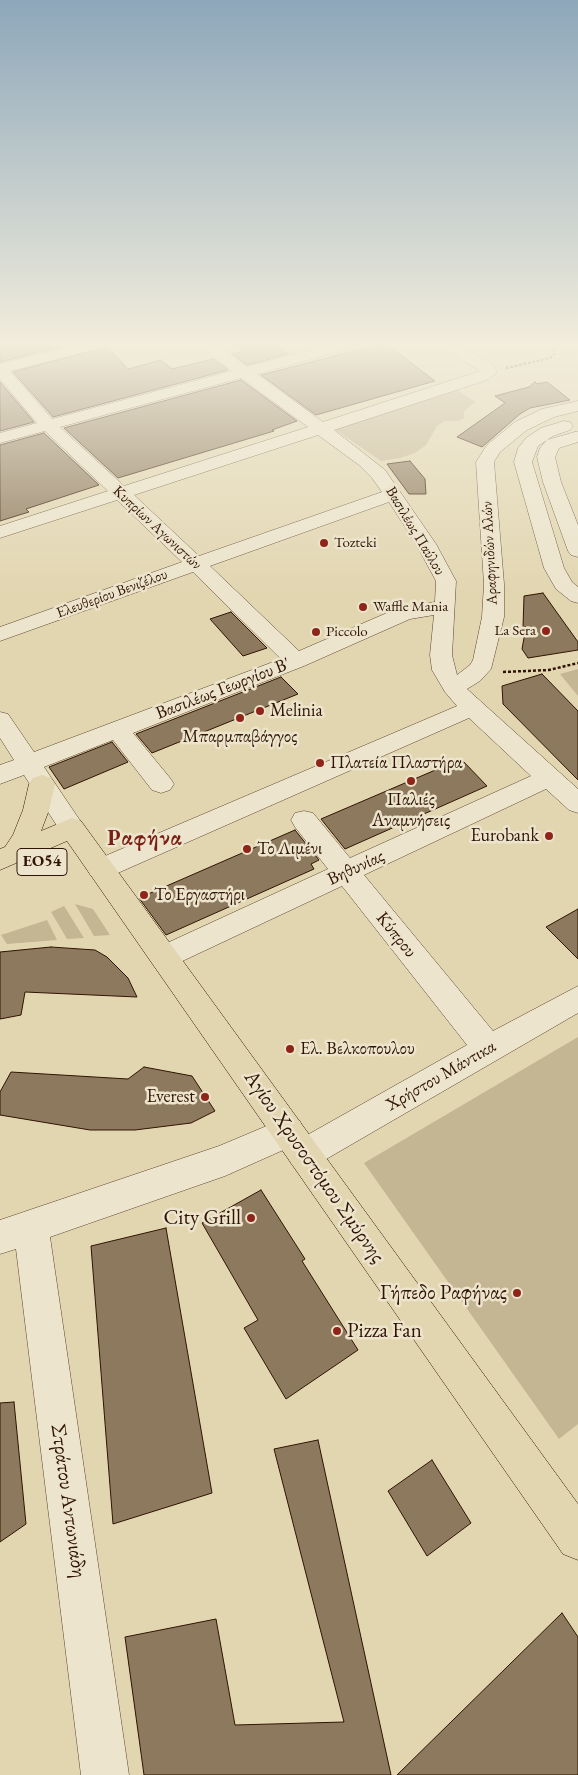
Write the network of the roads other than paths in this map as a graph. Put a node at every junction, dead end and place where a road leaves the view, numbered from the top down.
1 (37, 427) edge
2 (50, 427) edge
3 (319, 427) edge
4 (329, 427) edge
5 (522, 427) edge
6 (560, 427) edge
7 (322, 429) junction
8 (578, 436) edge
9 (0, 438) edge
10 (484, 462) junction
11 (523, 462) junction
12 (546, 462) junction
13 (120, 494) junction
14 (394, 494) junction
15 (0, 532) edge
16 (578, 551) edge
17 (196, 564) junction
18 (578, 597) edge
19 (446, 606) junction
20 (0, 634) edge
21 (296, 661) junction
22 (453, 687) junction
23 (472, 708) junction
24 (0, 720) edge
25 (117, 729) junction
26 (0, 774) edge
27 (34, 774) junction
28 (548, 778) junction
29 (161, 784) dead end
30 (578, 804) edge
31 (304, 820) dead end
32 (78, 836) junction
33 (7, 857) edge
34 (101, 869) junction
35 (346, 872) junction
36 (0, 880) edge
37 (164, 957) junction
38 (578, 998) edge
39 (489, 1049) junction
40 (296, 1143) junction
41 (16, 1232) edge
42 (578, 1540) edge
43 (105, 1775) edge

1 - 9 street
2 - 13 street, Κυπρίων Αγωνιστών
3 - 7 street, Βασιλέως Παύλου
4 - 7 street
5 - 10 street
6 - 11 street
7 - 13 street
7 - 14 street, Βασιλέως Παύλου
8 - 12 street
10 - 11 street
10 - 22 street, Αραφηνιδών Αλών
11 - 12 street
11 - 18 street
12 - 16 street
13 - 15 street
13 - 17 street, Κυπρίων Αγωνιστών
14 - 17 street, Ελευθερίου Βενιζέλου
14 - 19 street, Βασιλέως Παύλου
17 - 20 street, Ελευθερίου Βενιζέλου
17 - 21 street, Κυπρίων Αγωνιστών
19 - 21 street, Βασιλέως Γεωργίου Β'
19 - 22 street, Βασιλέως Παύλου
21 - 25 street, Βασιλέως Γεωργίου Β'
22 - 23 street, Βασιλέως Παύλου
23 - 28 street
23 - 34 street
24 - 27 street
25 - 27 street, Βασιλέως Γεωργίου Β'
25 - 29 street
26 - 27 street, Βασιλέως Γεωργίου Β'
27 - 32 street
27 - 33 main road
28 - 30 street
28 - 35 street, Βηθυνίας
31 - 35 street, Κύπρου
32 - 33 main road, ΕΟ54
32 - 34 main road, Αγίου Χρυσοστόμου Σμύρνης
32 - 36 main road, ΕΟ54
34 - 37 main road, Αγίου Χρυσοστόμου Σμύρνης
35 - 37 street, Βηθυνίας
35 - 39 street, Κύπρου
37 - 40 main road, Αγίου Χρυσοστόμου Σμύρνης
38 - 39 street, Χρήστου Μάντικα
39 - 40 street, Χρήστου Μάντικα
40 - 41 street, Χρήστου Μάντικα
40 - 42 main road, Αγίου Χρυσοστόμου Σμύρνης
41 - 43 street, Στράτου Αντωνιάδη

